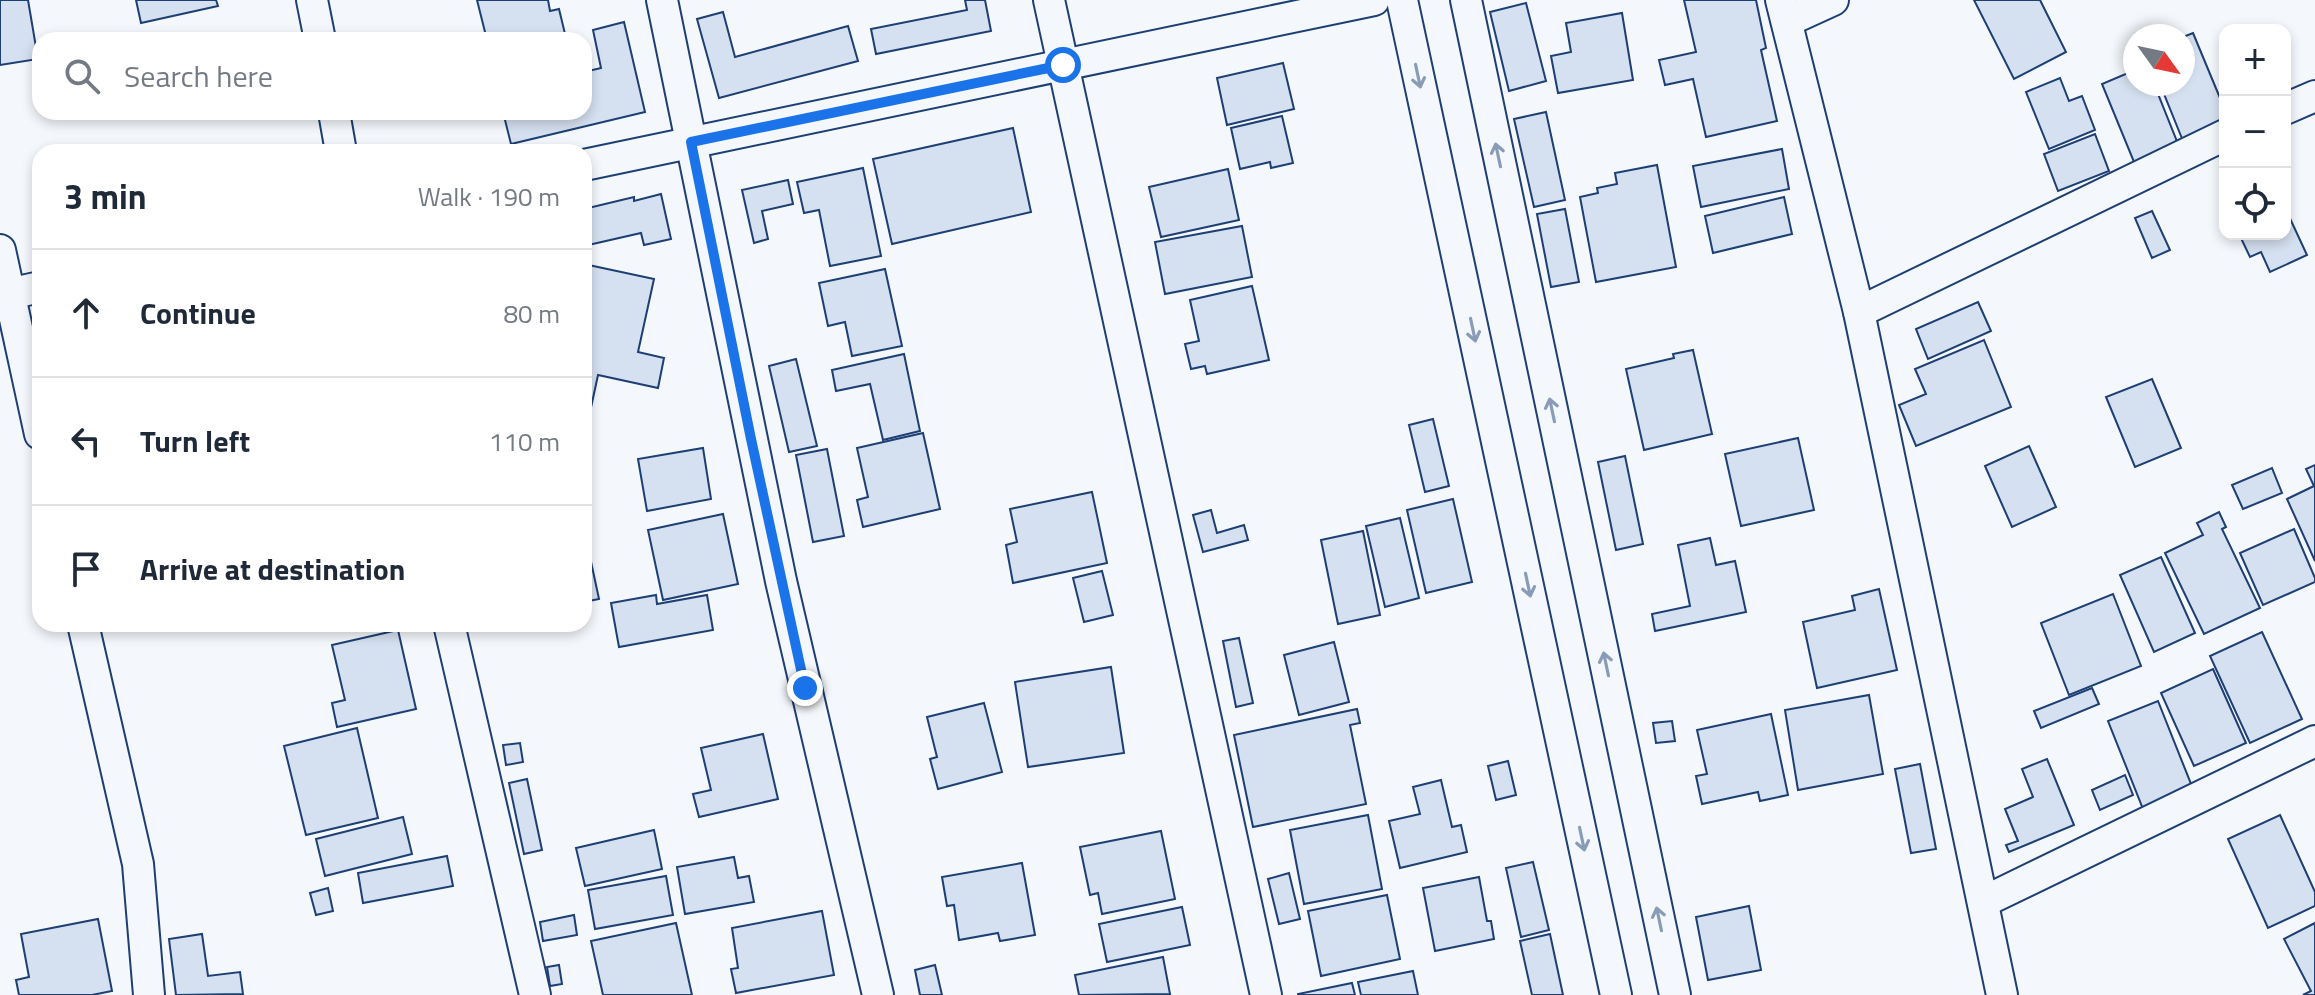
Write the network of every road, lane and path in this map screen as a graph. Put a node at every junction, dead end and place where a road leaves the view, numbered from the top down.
1 (312, 0) edge
2 (662, 0) edge
3 (1049, 0) edge
4 (1374, 0) edge
5 (1402, 0) edge
6 (1466, 0) edge
7 (1833, 0) edge
8 (1784, 10) edge
9 (318, 32) edge
10 (1063, 65) junction
11 (2315, 96) edge
12 (2291, 106) edge
13 (335, 120) edge
14 (2219, 138) edge
15 (691, 142) junction
16 (340, 144) edge
17 (592, 163) edge
18 (0, 250) edge
19 (32, 289) edge
20 (4, 295) edge
21 (1859, 312) junction
22 (32, 403) edge
23 (85, 632) edge
24 (451, 632) edge
25 (2315, 741) edge
26 (1983, 902) junction
27 (149, 995) edge
28 (535, 995) edge
29 (878, 995) edge
30 (1266, 995) edge
31 (1616, 995) edge
32 (1675, 995) edge
33 (2002, 995) edge

1 - 9 street
2 - 15 street
3 - 10 street
4 - 10 street
5 -> 31 street
32 -> 6 street
7 - 8 street
8 - 21 street
10 - 15 street
10 - 30 street
11 - 12 street
13 - 16 street
14 - 21 street
15 - 17 street
15 - 29 street
18 - 20 street
19 - 20 street
20 - 22 street
21 - 26 street
23 - 27 street
24 - 28 street
25 - 26 street
26 - 33 street

